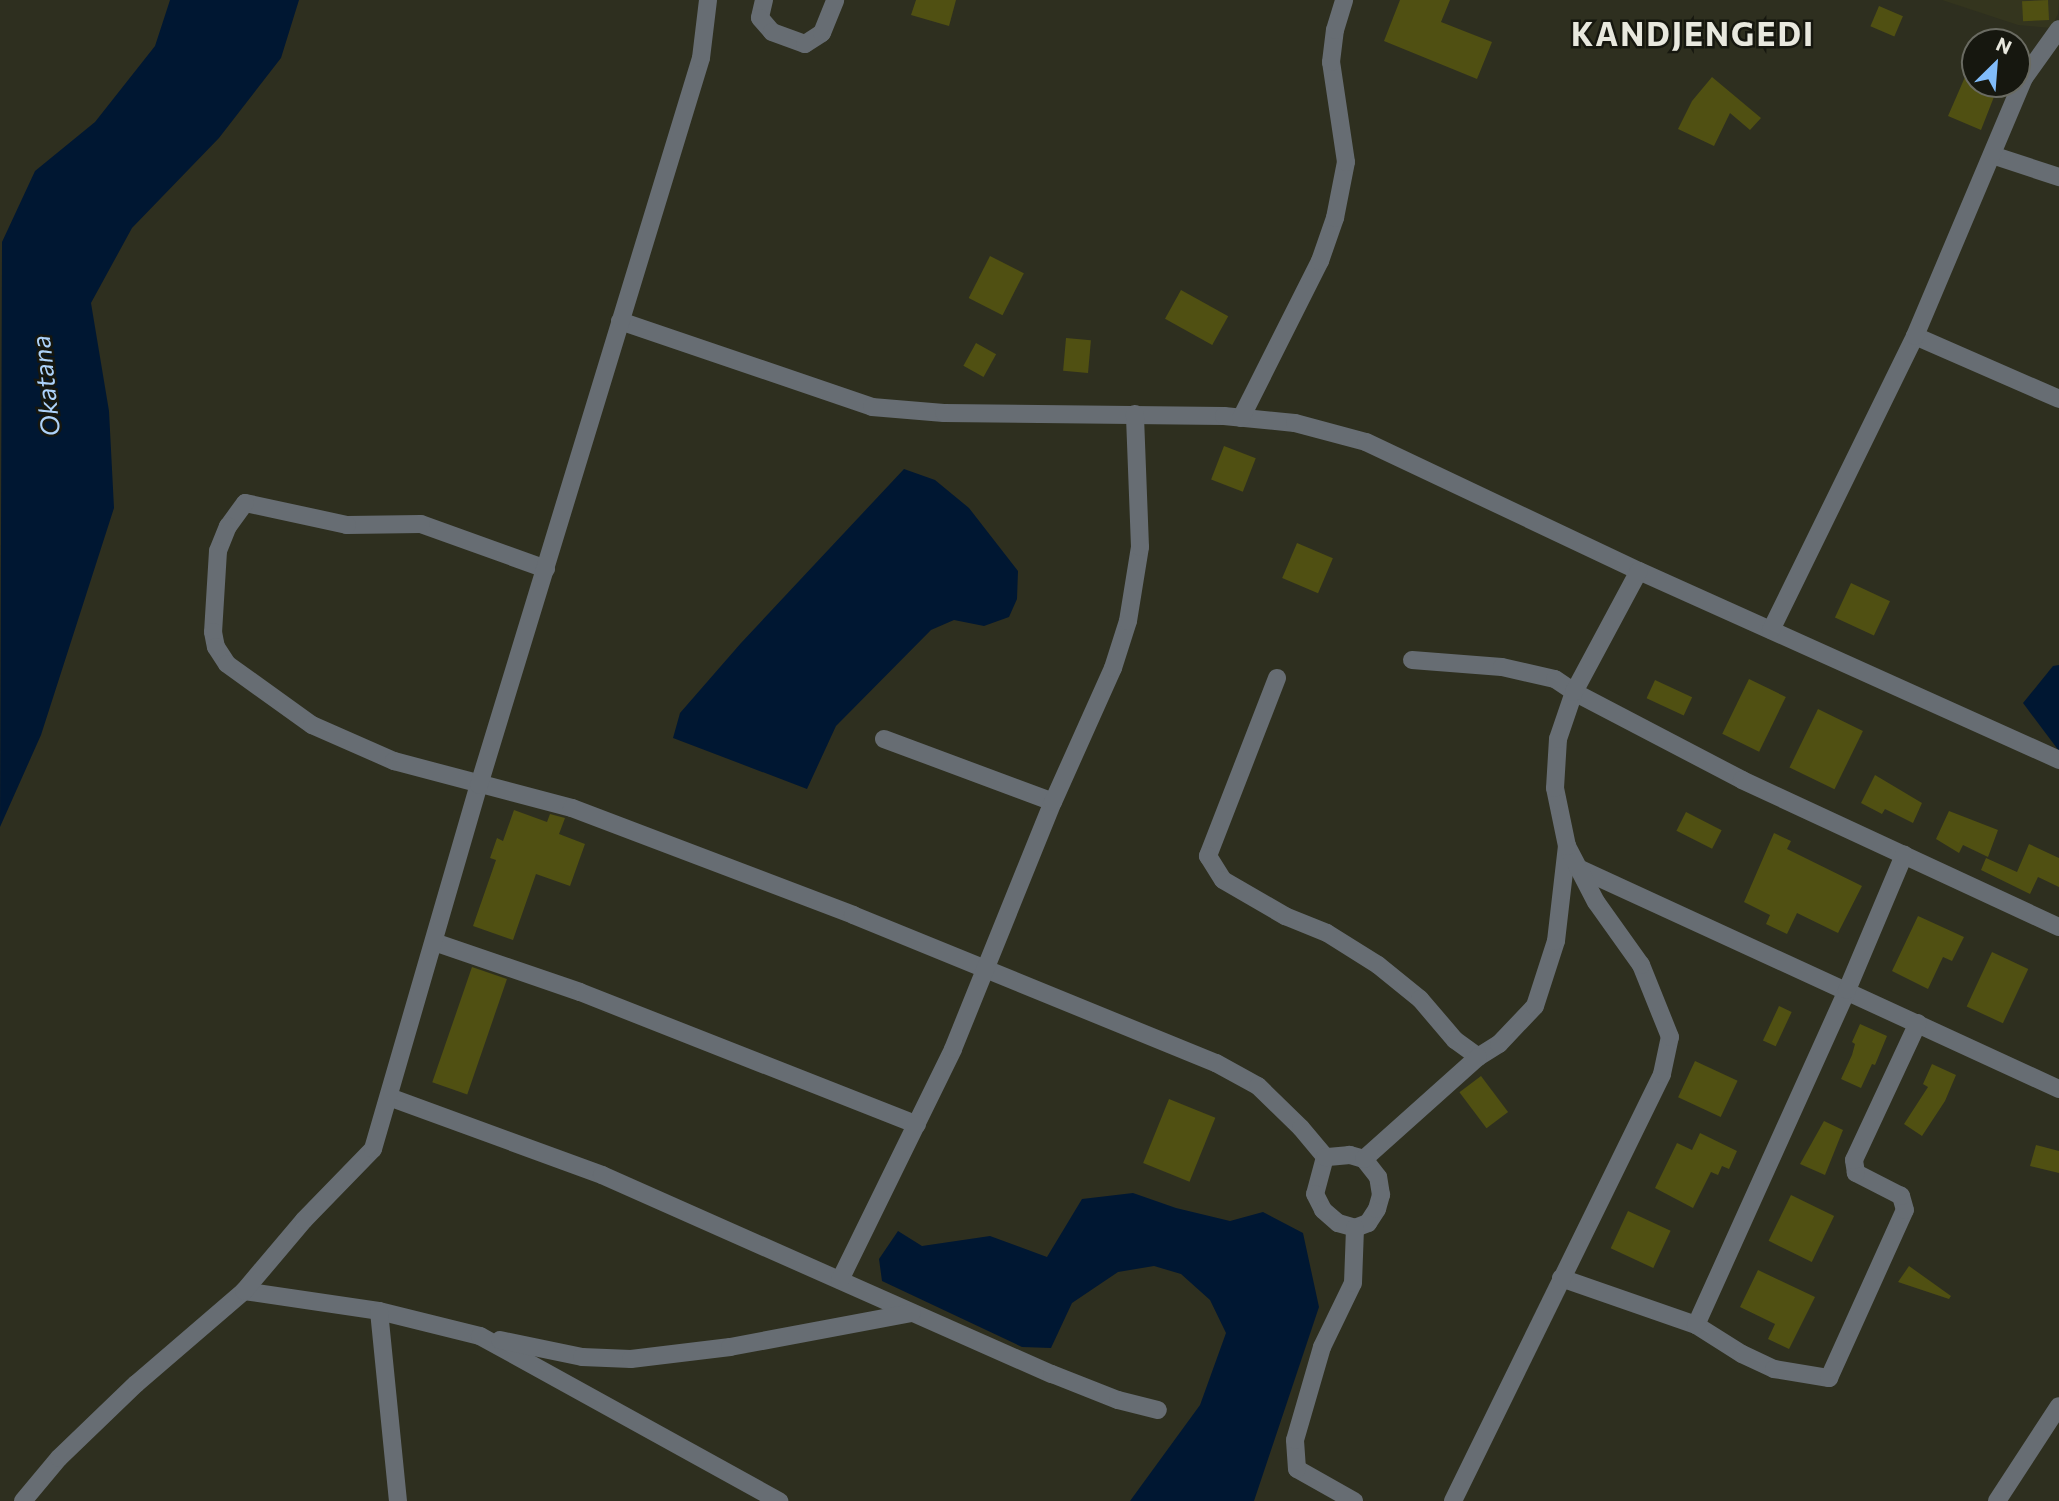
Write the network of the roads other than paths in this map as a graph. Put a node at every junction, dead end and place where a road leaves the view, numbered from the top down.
1 (708, 0) edge
2 (764, 0) edge
3 (835, 0) edge
4 (1343, 0) edge
5 (2059, 29) edge
6 (1992, 155) junction
7 (2059, 177) edge
8 (620, 321) junction
9 (1915, 336) junction
10 (2059, 400) edge
11 (1135, 414) junction
12 (1241, 418) junction
13 (546, 569) junction
14 (1639, 571) junction
15 (1771, 630) junction
16 (1412, 660) dead end
17 (1278, 678) dead end
18 (1574, 692) junction
19 (884, 739) dead end
20 (2059, 760) edge
21 (479, 785) junction
22 (1053, 802) junction
23 (1567, 846) junction
24 (1904, 855) junction
25 (1578, 868) junction
26 (2059, 927) edge
27 (434, 942) junction
28 (986, 968) junction
29 (1847, 990) junction
30 (1918, 1023) junction
31 (1478, 1057) junction
32 (2059, 1089) edge
33 (389, 1097) junction
34 (917, 1125) junction
35 (1325, 1157) junction
36 (1364, 1159) junction
37 (1355, 1228) junction
38 (1561, 1278) junction
39 (840, 1280) junction
40 (244, 1292) junction
41 (379, 1311) junction
42 (912, 1313) junction
43 (1696, 1325) junction
44 (480, 1336) junction
45 (2059, 1406) edge
46 (1158, 1410) dead end
47 (23, 1501) edge
48 (398, 1501) edge
49 (779, 1501) edge
50 (1354, 1501) edge
51 (1453, 1501) edge
52 (1997, 1501) edge

1 - 8 street
2 - 3 street
4 - 12 street
5 - 6 street
6 - 7 street
6 - 9 street
8 - 11 street
8 - 13 street
9 - 10 street
9 - 15 street
11 - 12 street
11 - 22 street
12 - 14 street
13 - 21 street
13 - 21 street
14 - 15 street
14 - 18 street
15 - 20 street
16 - 18 street
17 - 31 street
18 - 23 street
18 - 24 street
19 - 22 street
21 - 27 street
21 - 28 street
22 - 28 street
23 - 25 street
23 - 31 street
24 - 26 street
24 - 29 street
25 - 29 street
25 - 38 street
27 - 33 street
27 - 34 street
28 - 34 street
28 - 35 street
29 - 30 street
29 - 43 street
30 - 32 street
30 - 43 street
31 - 36 street
33 - 39 street
33 - 40 street
34 - 39 street
35 - 36 street
35 - 37 street
36 - 37 street
37 - 50 street
38 - 43 street
38 - 51 street
39 - 42 street
40 - 41 street
40 - 47 street
41 - 44 street
41 - 48 street
42 - 44 street
42 - 46 street
44 - 49 street
45 - 52 street

